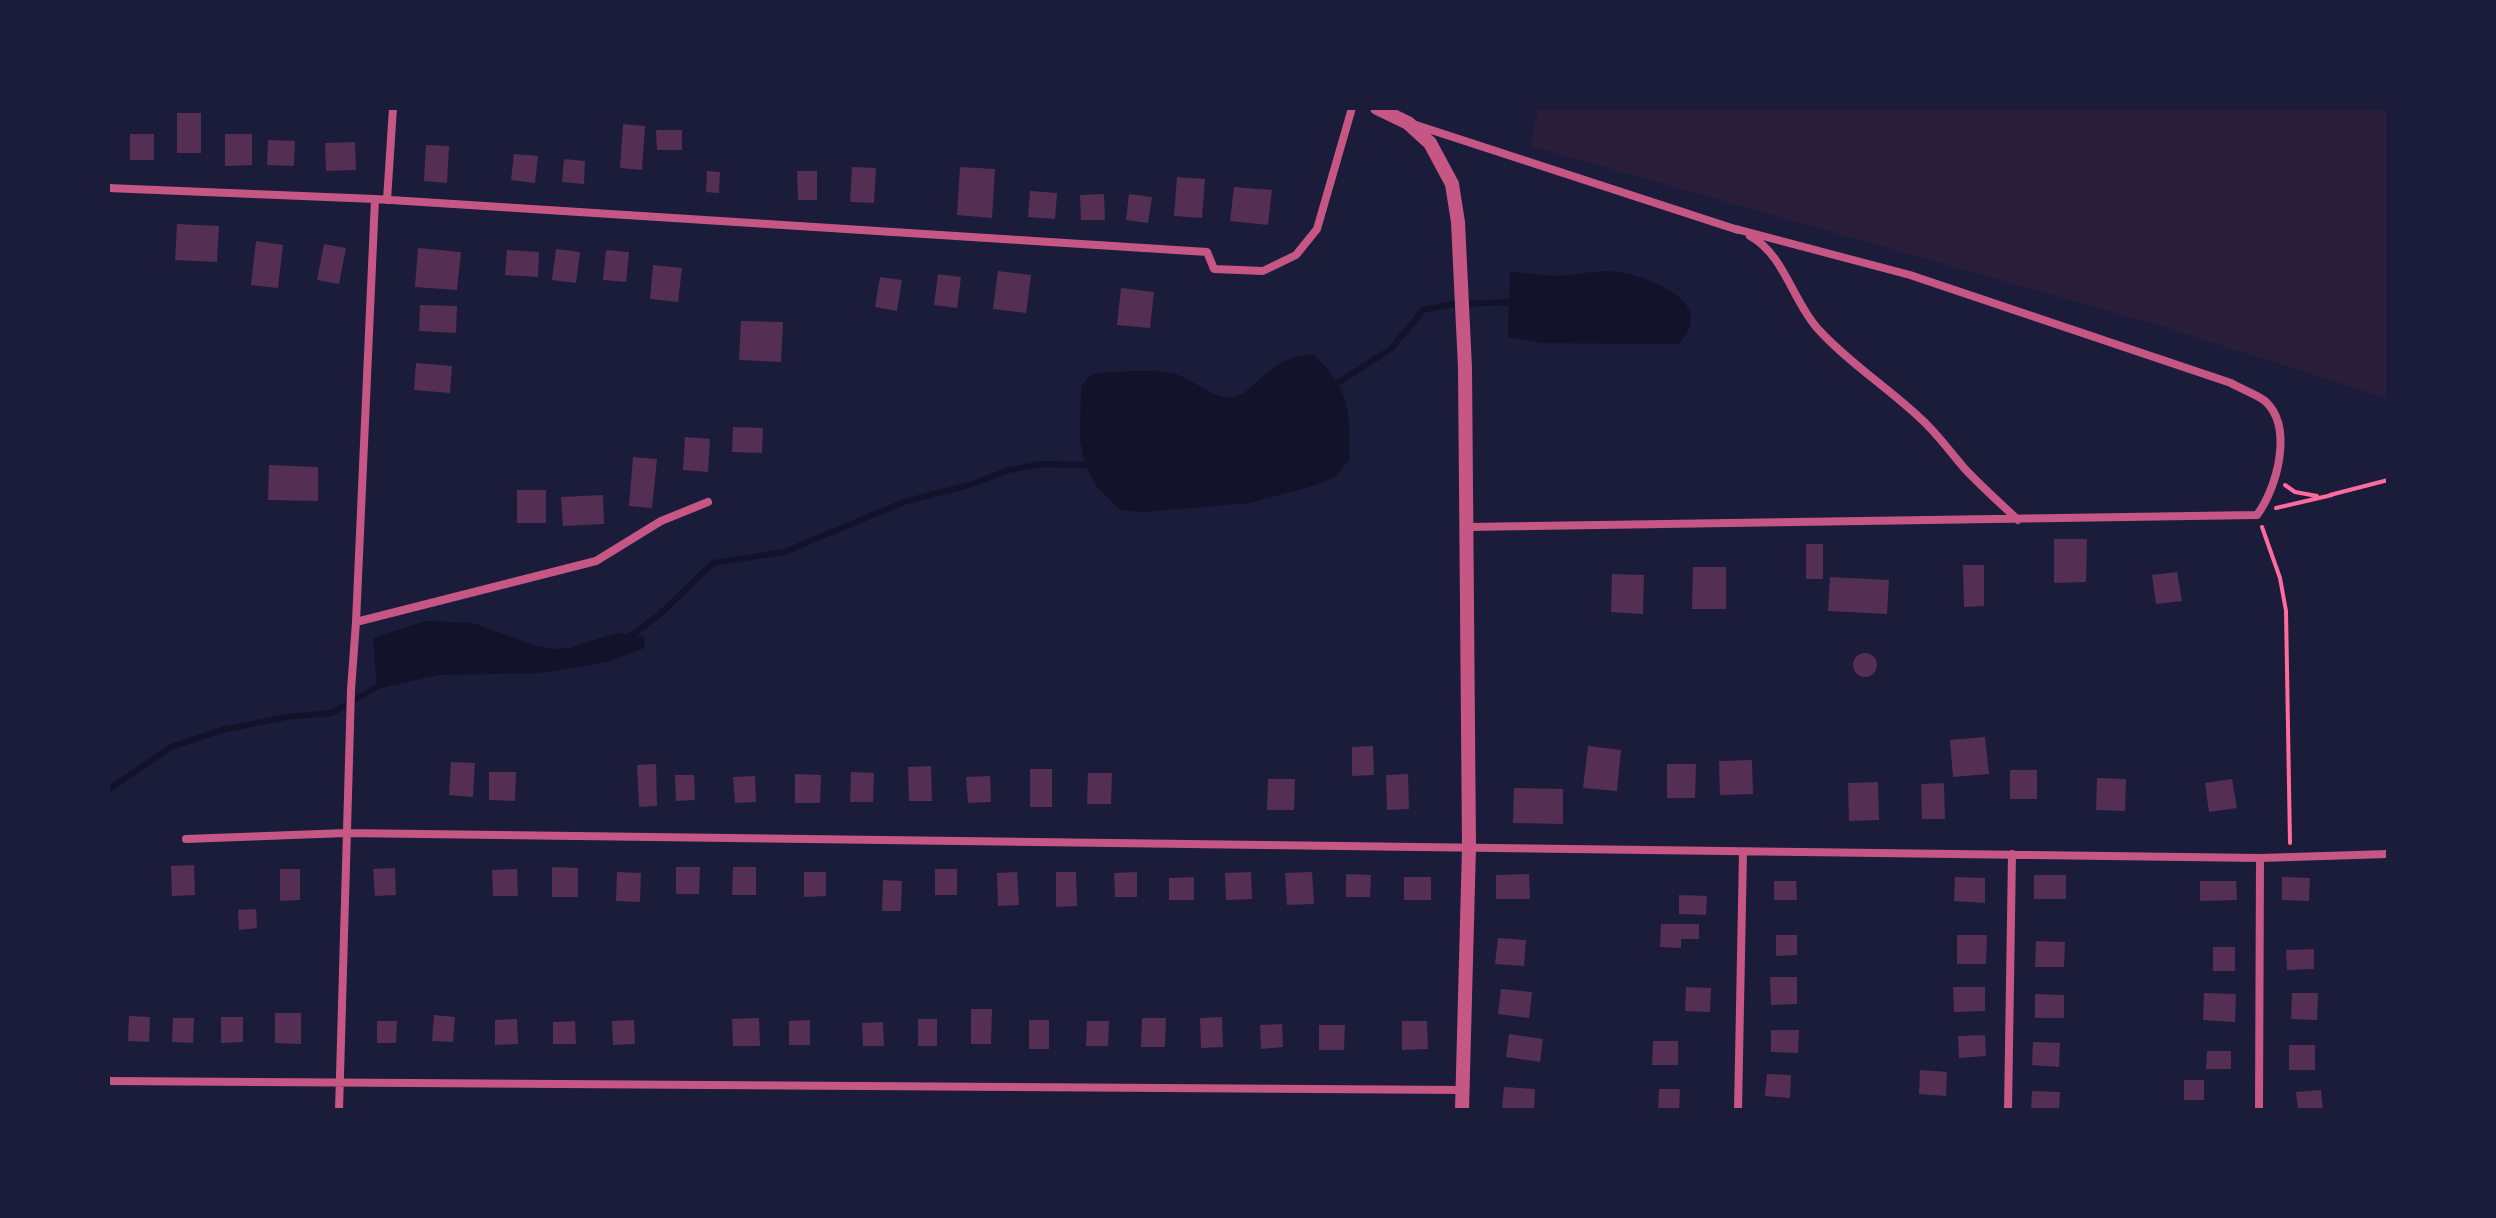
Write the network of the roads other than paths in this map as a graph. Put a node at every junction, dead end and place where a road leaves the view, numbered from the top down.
1 (393, 108) edge
2 (1352, 108) edge
3 (1377, 108) edge
4 (1408, 123) junction
5 (108, 188) edge
6 (375, 199) junction
7 (387, 200) junction
8 (1736, 229) junction
9 (708, 502) dead end
10 (2018, 520) junction
11 (1466, 527) junction
12 (356, 622) junction
13 (346, 833) junction
14 (186, 839) dead end
15 (1469, 847) junction
16 (1743, 852) junction
17 (2012, 854) junction
18 (2388, 854) edge
19 (2260, 858) junction
20 (108, 1081) edge
21 (339, 1082) junction
22 (1463, 1090) junction
23 (339, 1110) edge
24 (1462, 1110) edge
25 (1738, 1110) edge
26 (2008, 1110) edge
27 (2259, 1110) edge

1 - 7 street
2 - 7 street
3 - 4 street
4 - 8 street
4 - 11 street
5 - 6 street
6 - 7 street
6 - 12 street
8 - 10 street
8 - 10 street
9 - 12 street
10 - 11 street
11 - 15 street
12 - 13 street
13 - 14 street
13 - 15 street
13 - 21 street
15 - 16 street
15 - 22 street
16 - 17 street
16 - 25 street
17 - 19 street
17 - 26 street
18 - 19 street
19 - 27 street
20 - 21 street
21 - 22 street
21 - 23 street
22 - 24 street

